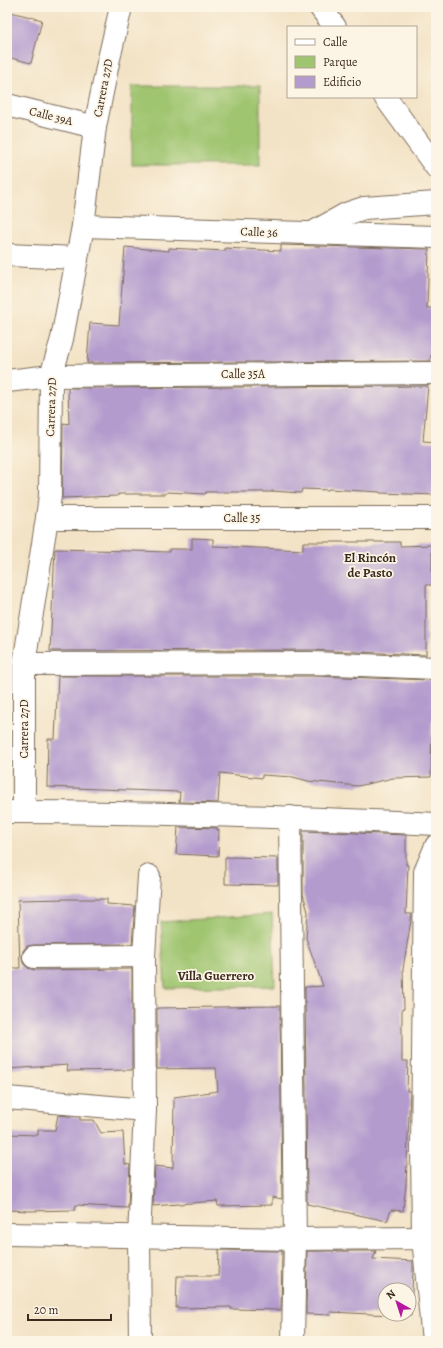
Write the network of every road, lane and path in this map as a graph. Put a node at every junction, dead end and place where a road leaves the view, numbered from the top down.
1 (121, 7) edge
2 (320, 7) edge
3 (334, 26) edge
4 (386, 98) edge
5 (7, 105) edge
6 (95, 127) junction
7 (436, 167) edge
8 (436, 203) edge
9 (83, 226) junction
10 (311, 233) junction
11 (436, 237) edge
12 (7, 255) edge
13 (77, 258) junction
14 (436, 373) edge
15 (51, 376) junction
16 (7, 381) edge
17 (47, 518) junction
18 (436, 518) edge
19 (24, 664) junction
20 (436, 668) edge
21 (16, 812) edge
22 (290, 817) junction
23 (436, 824) edge
24 (436, 846) edge
25 (149, 876) dead end
26 (144, 956) junction
27 (34, 957) dead end
28 (7, 1098) edge
29 (145, 1110) junction
30 (429, 1148) edge
31 (7, 1234) edge
32 (139, 1237) junction
33 (295, 1239) junction
34 (429, 1240) edge
35 (140, 1341) edge
36 (293, 1341) edge
37 (434, 1341) edge

1 - 6 street, Carrera 27D
2 - 3 street
4 - 7 street
5 - 6 street, Calle 39A
6 - 9 street, Carrera 27D
8 - 10 street
9 - 10 street, Calle 36
9 - 13 street, Carrera 27D
10 - 11 street, Calle 36
12 - 13 street
13 - 15 street, Carrera 27D
14 - 15 street, Calle 35A
15 - 16 street, Calle 35A
15 - 17 street, Carrera 27D
17 - 18 street, Calle 35
17 - 19 street, Carrera 27D
19 - 20 street
19 - 21 street, Carrera 27D
21 - 22 street
22 - 23 street
22 - 33 street
24 - 30 street
25 - 26 street
26 - 27 street
26 - 29 street
28 - 29 street
29 - 32 street
30 - 34 street
31 - 32 street
32 - 33 street
32 - 35 street
33 - 34 street
33 - 36 street
34 - 37 street

